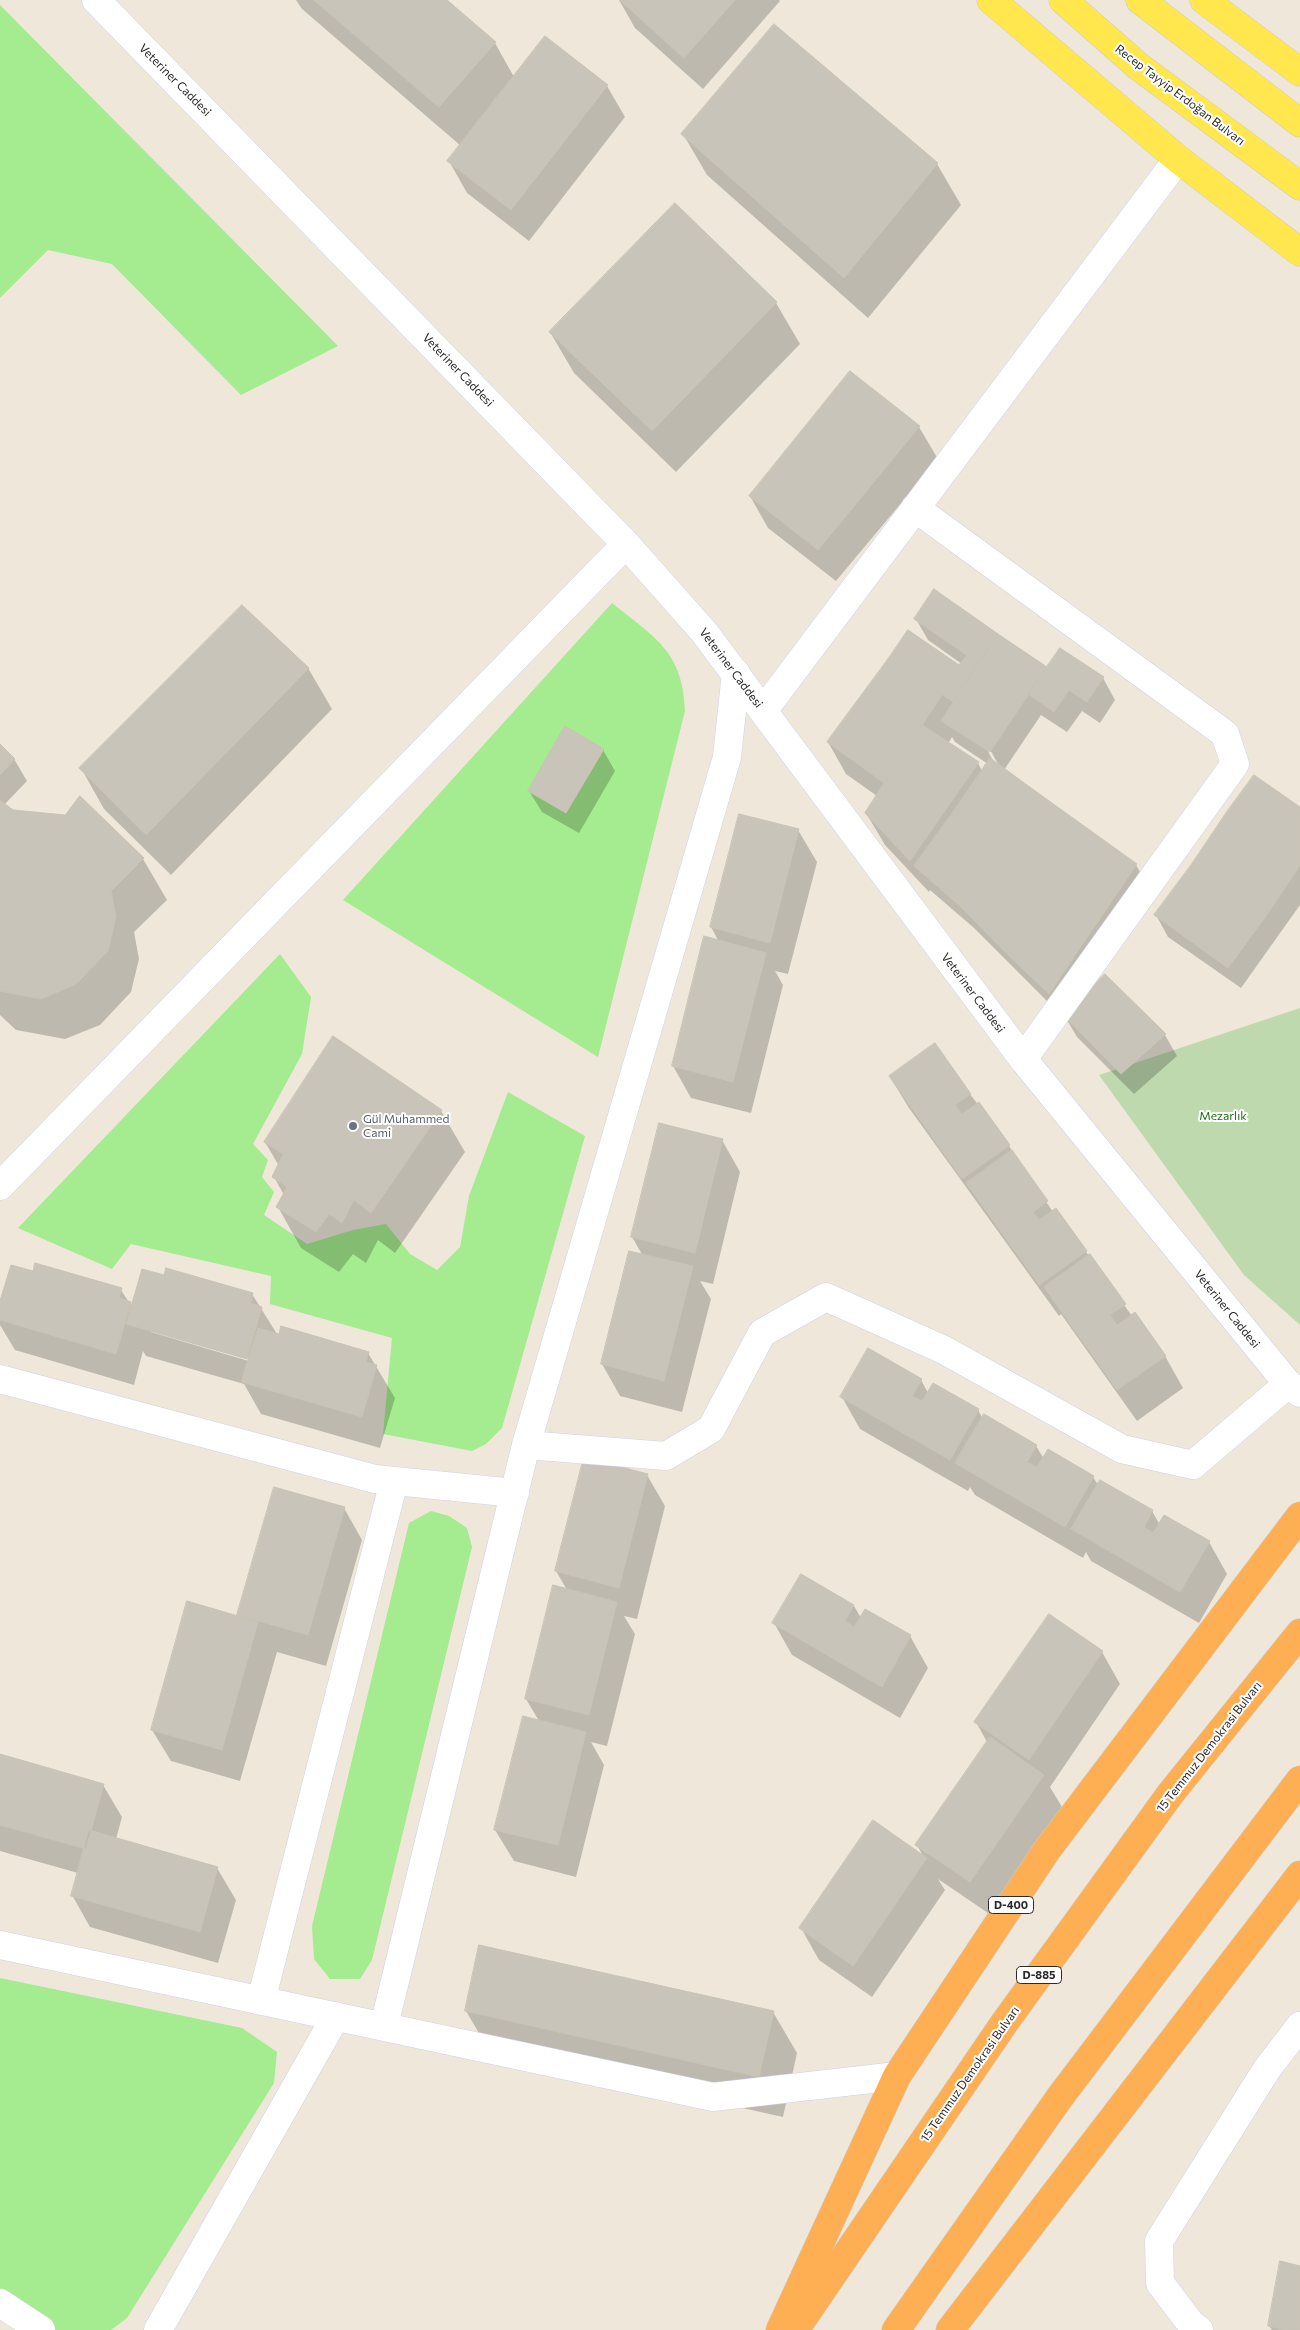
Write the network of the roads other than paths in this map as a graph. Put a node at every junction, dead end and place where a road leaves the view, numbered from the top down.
1 (96, 0) edge
2 (992, 0) edge
3 (1063, 0) edge
4 (1140, 0) edge
5 (1204, 0) edge
6 (1300, 72) edge
7 (1300, 123) edge
8 (1178, 159) junction
9 (1300, 186) edge
10 (1300, 252) edge
11 (916, 508) junction
12 (626, 544) junction
13 (736, 673) junction
14 (763, 712) junction
15 (1022, 1059) junction
16 (0, 1186) edge
17 (0, 1379) edge
18 (1294, 1388) edge
19 (526, 1445) junction
20 (394, 1481) junction
21 (515, 1493) junction
22 (1300, 1516) edge
23 (1300, 1633) edge
24 (1300, 1780) edge
25 (1300, 1875) edge
26 (0, 1945) edge
27 (261, 2001) junction
28 (336, 2016) junction
29 (384, 2026) junction
30 (1300, 2026) edge
31 (897, 2076) junction
32 (0, 2303) edge
33 (41, 2330) edge
34 (158, 2330) edge
35 (780, 2330) edge
36 (795, 2330) edge
37 (896, 2330) edge
38 (950, 2330) edge
39 (1200, 2330) edge

1 - 12 street, Veteriner Caddesi
2 - 8 main road
3 - 9 main road, Recep Tayyip Erdoğan Bulvarı
4 - 7 main road
5 - 6 main road
8 - 10 main road
8 - 11 street
11 - 14 street
11 - 15 street
12 - 13 street, Veteriner Caddesi
12 - 16 street
13 - 14 street, Veteriner Caddesi
13 - 19 street
14 - 15 street, Veteriner Caddesi
15 - 18 street, Veteriner Caddesi
17 - 20 street
18 - 19 street
19 - 21 street
20 - 21 street
20 - 27 street
21 - 29 street
22 - 31 highway, D-400
23 - 36 highway, 15 Temmuz Demokrasi Bulvarı / D-885
24 - 37 highway
25 - 38 highway
26 - 27 street
27 - 28 street
28 - 29 street
28 - 34 street
29 - 31 street
30 - 39 street
31 - 35 highway, D-400
32 - 33 street

